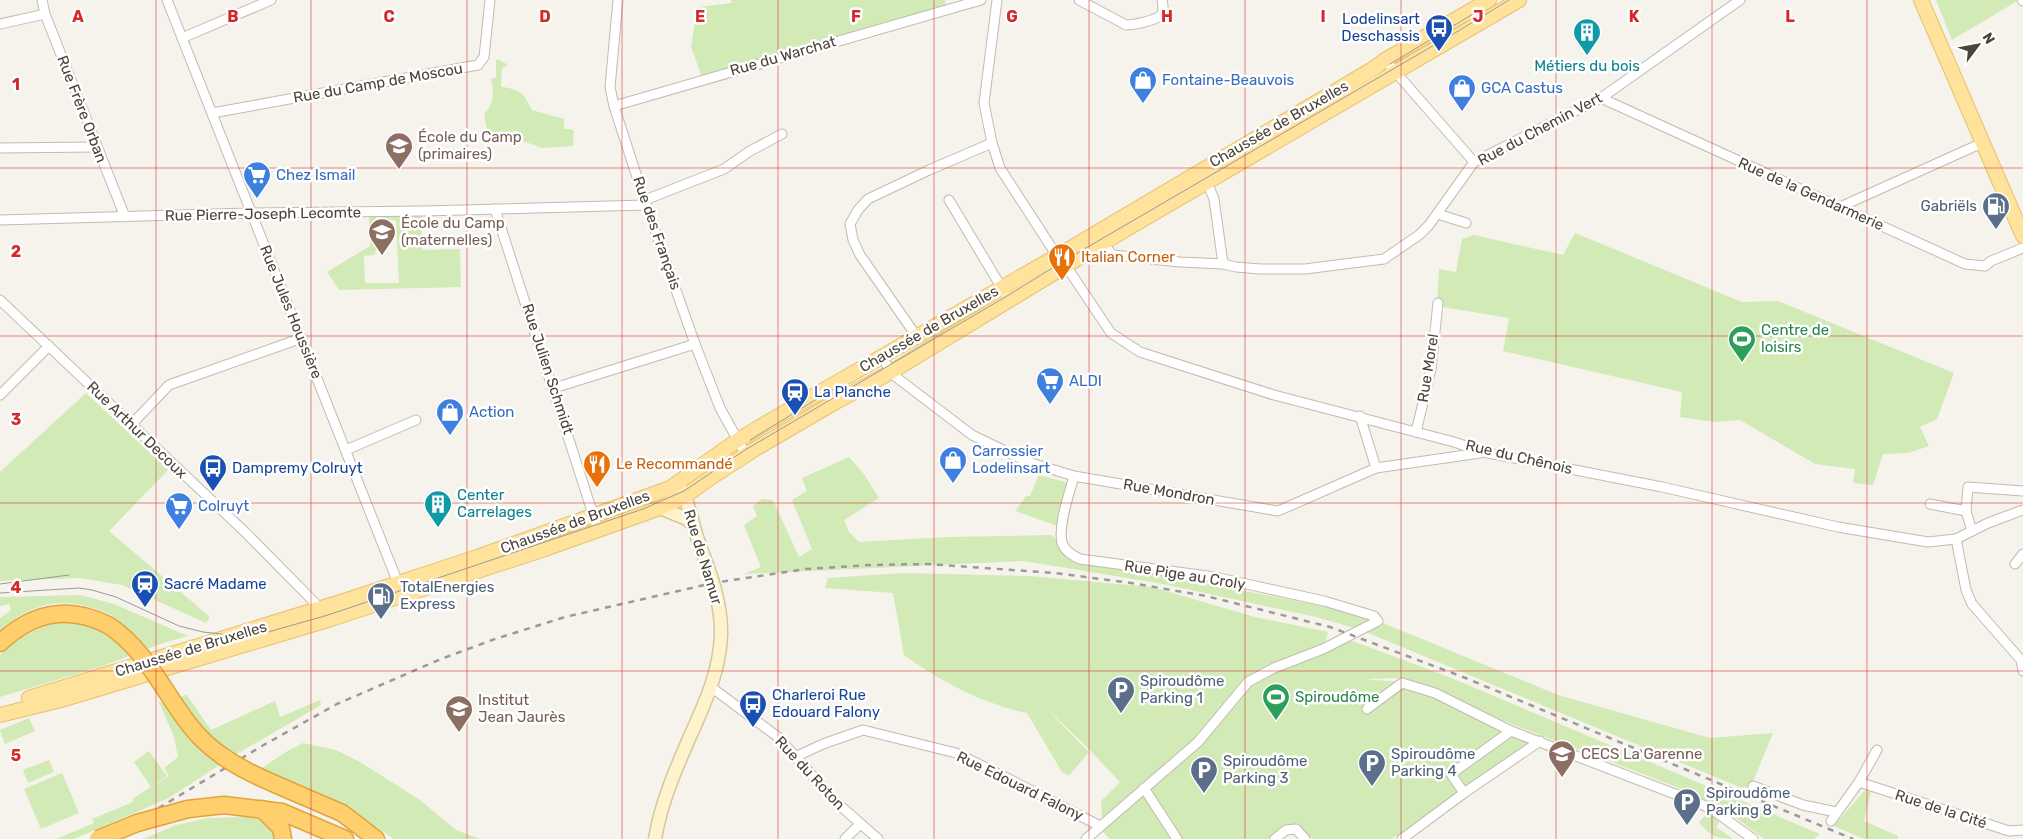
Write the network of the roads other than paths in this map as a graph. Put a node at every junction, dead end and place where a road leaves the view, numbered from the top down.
1 (42, 0) edge
2 (167, 0) edge
3 (271, 0) edge
4 (490, 0) edge
5 (618, 0) edge
6 (981, 0) edge
7 (997, 0) edge
8 (1078, 0) edge
9 (1162, 0) edge
10 (1489, 0) edge
11 (1519, 0) edge
12 (1740, 0) edge
13 (1921, 3) edge
14 (45, 14) junction
15 (0, 24) edge
16 (182, 38) junction
17 (1384, 60) junction
18 (1395, 72) junction
19 (1601, 98) junction
20 (614, 106) junction
21 (212, 113) junction
22 (782, 134) dead end
23 (992, 143) junction
24 (1982, 143) junction
25 (96, 147) junction
26 (0, 148) edge
27 (1474, 162) junction
28 (1207, 182) junction
29 (949, 200) dead end
30 (645, 202) junction
31 (1840, 207) junction
32 (496, 209) junction
33 (250, 213) junction
34 (1438, 214) junction
35 (125, 217) junction
36 (0, 220) edge
37 (1466, 223) dead end
38 (2023, 236) edge
39 (1098, 238) junction
40 (2023, 248) edge
41 (1061, 260) junction
42 (1223, 264) junction
43 (1002, 288) junction
44 (0, 300) edge
45 (1009, 300) junction
46 (1438, 303) dead end
47 (917, 337) junction
48 (302, 338) junction
49 (695, 344) junction
50 (49, 346) junction
51 (882, 356) junction
52 (891, 372) junction
53 (554, 388) junction
54 (0, 395) edge
55 (1360, 416) junction
56 (416, 420) dead end
57 (132, 424) junction
58 (1416, 432) junction
59 (738, 440) junction
60 (346, 450) junction
61 (1483, 452) junction
62 (746, 455) junction
63 (1376, 468) junction
64 (1074, 476) junction
65 (678, 483) junction
66 (2023, 491) edge
67 (685, 496) junction
68 (1930, 504) dead end
69 (660, 508) junction
70 (2023, 510) edge
71 (1966, 511) junction
72 (594, 516) junction
73 (692, 524) junction
74 (598, 530) junction
75 (1972, 531) junction
76 (1956, 539) junction
77 (2023, 554) edge
78 (2015, 564) dead end
79 (399, 590) junction
80 (321, 608) junction
81 (331, 619) junction
82 (0, 643) edge
83 (2022, 660) edge
84 (2023, 671) edge
85 (711, 687) junction
86 (0, 707) edge
87 (1367, 709) dead end
88 (0, 715) edge
89 (1511, 731) junction
90 (1540, 741) junction
91 (1877, 750) dead end
92 (795, 757) junction
93 (1859, 782) junction
94 (1753, 786) dead end
95 (1144, 788) junction
96 (1464, 793) junction
97 (258, 808) junction
98 (1836, 812) junction
99 (290, 814) junction
100 (1831, 821) dead end
101 (860, 824) junction
102 (1100, 826) junction
103 (360, 827) junction
104 (2023, 830) edge
105 (98, 839) edge
106 (283, 839) edge
107 (345, 839) edge
108 (376, 839) edge
109 (655, 839) edge
110 (845, 839) edge
111 (878, 839) edge
112 (1086, 839) edge
113 (1177, 839) edge
114 (1275, 839) edge
115 (1305, 839) edge
116 (1402, 839) edge
117 (1753, 839) edge

1 - 14 street, Rue Frère Orban
2 - 16 street, Rue Jules Houssière
3 - 16 street
4 - 21 street, Rue du Camp de Moscou
5 - 20 street, Rue des Français
6 - 20 street, Rue du Warchat
7 - 23 street
8 - 9 street
10 - 17 main road, Chaussée de Bruxelles
11 - 18 main road, Chaussée de Bruxelles
12 - 19 street, Rue du Chemin Vert
13 - 24 main road
14 - 15 street
14 - 25 street, Rue Frère Orban
16 - 21 street, Rue Jules Houssière
17 - 18 street
17 - 39 main road, Chaussée de Bruxelles
18 - 27 street
18 - 28 main road, Chaussée de Bruxelles
19 - 27 street, Rue du Chemin Vert
19 - 31 street, Rue de la Gendarmerie
20 - 30 street, Rue des Français
21 - 33 street, Rue Jules Houssière
22 - 30 street, Rue Pierre-Joseph Lecomte
23 - 41 street
23 - 47 street
24 - 31 street
24 - 38 main road
25 - 26 street
25 - 35 street, Rue Frère Orban
27 - 34 street, Rue du Chemin Vert
28 - 39 main road, Chaussée de Bruxelles
28 - 42 street
29 - 43 street
30 - 32 street, Rue Pierre-Joseph Lecomte
30 - 49 street, Rue des Français
31 - 40 street, Rue de la Gendarmerie
32 - 33 street, Rue Pierre-Joseph Lecomte
32 - 53 street, Rue Julien Schmidt
33 - 35 street, Rue Pierre-Joseph Lecomte
33 - 48 street, Rue Jules Houssière
34 - 37 street
34 - 42 street, Rue du Chemin Vert
35 - 36 street, Rue Pierre-Joseph Lecomte
39 - 41 main road, Chaussée de Bruxelles
39 - 42 street, Rue du Chemin Vert
41 - 43 main road, Chaussée de Bruxelles
41 - 45 main road, Chaussée de Bruxelles
41 - 55 street, Rue du Chênois
43 - 45 street
43 - 47 main road, Chaussée de Bruxelles
44 - 50 street, Rue Arthur Decoux
45 - 52 main road, Chaussée de Bruxelles
46 - 58 street, Rue Morel
47 - 51 main road, Chaussée de Bruxelles
48 - 57 street
48 - 60 street, Rue Jules Houssière
49 - 53 street
49 - 59 street, Rue des Français
50 - 54 street
50 - 57 street, Rue Arthur Decoux
51 - 52 street, Rue Mondron
51 - 59 main road, Chaussée de Bruxelles
52 - 62 main road, Chaussée de Bruxelles
52 - 64 street, Rue Mondron
53 - 72 street, Rue Julien Schmidt
55 - 58 street, Rue du Chênois
55 - 63 street
56 - 60 street
57 - 80 street, Rue Arthur Decoux
58 - 61 street, Rue du Chênois
59 - 62 street, Rue des Français
59 - 65 main road, Chaussée de Bruxelles
60 - 79 street, Rue Jules Houssière
61 - 63 street, Rue Mondron
61 - 76 street, Rue du Chênois
62 - 67 main road, Chaussée de Bruxelles
63 - 64 street, Rue Mondron
64 - 95 street, Rue Pige au Croly
65 - 67 main road, Rue de Namur
65 - 72 main road, Chaussée de Bruxelles
66 - 71 street
67 - 69 main road, Chaussée de Bruxelles
67 - 73 main road, Rue de Namur
68 - 71 street
69 - 73 main road, Chaussée de Bruxelles
69 - 74 main road, Chaussée de Bruxelles
70 - 75 street, Rue du Chênois
71 - 75 street
72 - 74 street, Rue Julien Schmidt
72 - 79 main road, Chaussée de Bruxelles
73 - 85 main road, Rue de Namur
74 - 79 main road, Chaussée de Bruxelles
75 - 76 street, Rue du Chênois
76 - 83 street
77 - 78 street
79 - 80 main road, Chaussée de Bruxelles
79 - 81 main road, Chaussée de Bruxelles
80 - 81 street, Rue Arthur Decoux
80 - 86 main road, Chaussée de Bruxelles
81 - 88 main road, Chaussée de Bruxelles
82 - 103 highway, bridge
83 - 84 street
85 - 92 street, Rue du Roton
85 - 109 main road, Rue de Namur
87 - 89 street
89 - 90 street
89 - 96 street
90 - 96 street
90 - 117 street
91 - 93 street
92 - 101 street, Rue du Roton
92 - 102 street, Rue Edouard Falony
93 - 98 street
93 - 104 street, Rue de la Cité
94 - 98 street
95 - 102 street
95 - 113 street
96 - 116 street
97 - 99 highway
97 - 105 highway, bridge
97 - 106 highway
98 - 100 street
99 - 103 highway
99 - 107 highway
101 - 110 street
101 - 111 street, Rue du Roton
102 - 112 street
103 - 108 highway
114 - 115 street

